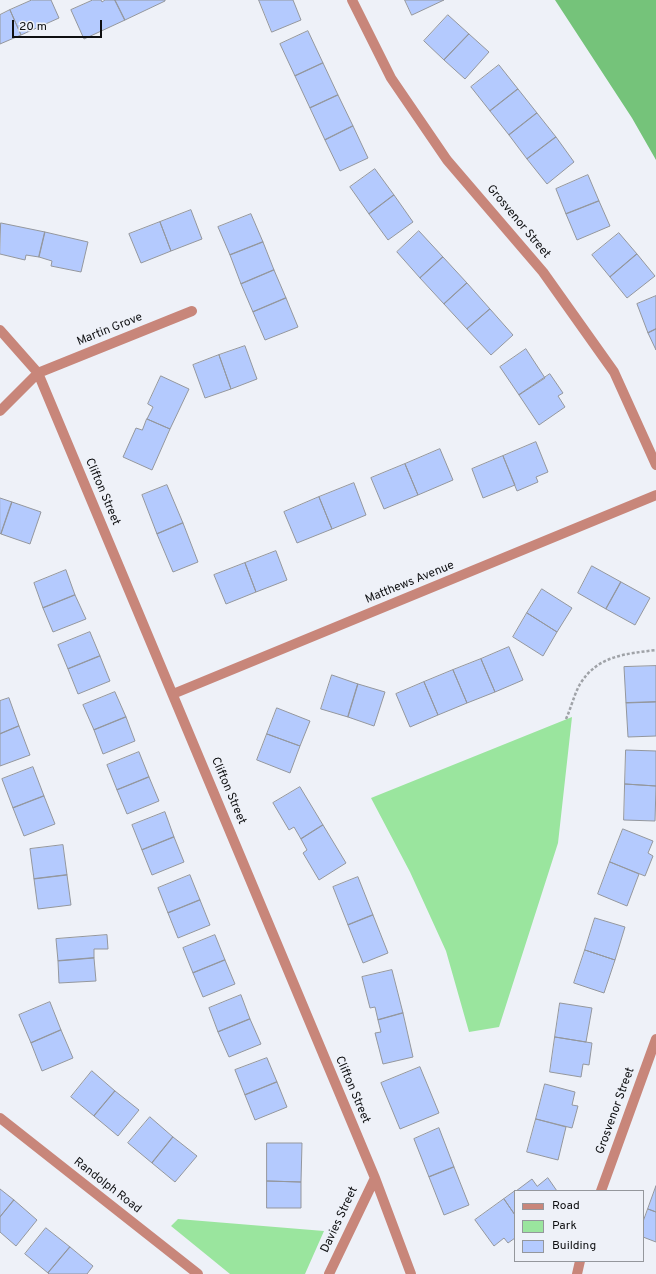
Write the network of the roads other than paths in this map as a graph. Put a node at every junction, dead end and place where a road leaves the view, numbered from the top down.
1 (352, 0) edge
2 (192, 311) dead end
3 (0, 330) edge
4 (38, 373) junction
5 (0, 411) edge
6 (656, 464) edge
7 (656, 495) edge
8 (173, 694) junction
9 (656, 1039) edge
10 (0, 1118) edge
11 (375, 1178) junction
12 (601, 1190) edge
13 (580, 1262) edge
14 (198, 1274) edge
15 (329, 1274) edge
16 (411, 1274) edge
17 (577, 1274) edge

1 - 6 street, Grosvenor Street
2 - 4 street, Martin Grove
3 - 4 street, Clifton Street
4 - 5 street
4 - 8 street, Clifton Street
7 - 8 street, Matthews Avenue
8 - 11 street, Clifton Street
9 - 12 street, Grosvenor Street
10 - 14 street, Randolph Road
11 - 15 street, Davies Street
11 - 16 street, Clifton Street
13 - 17 street

